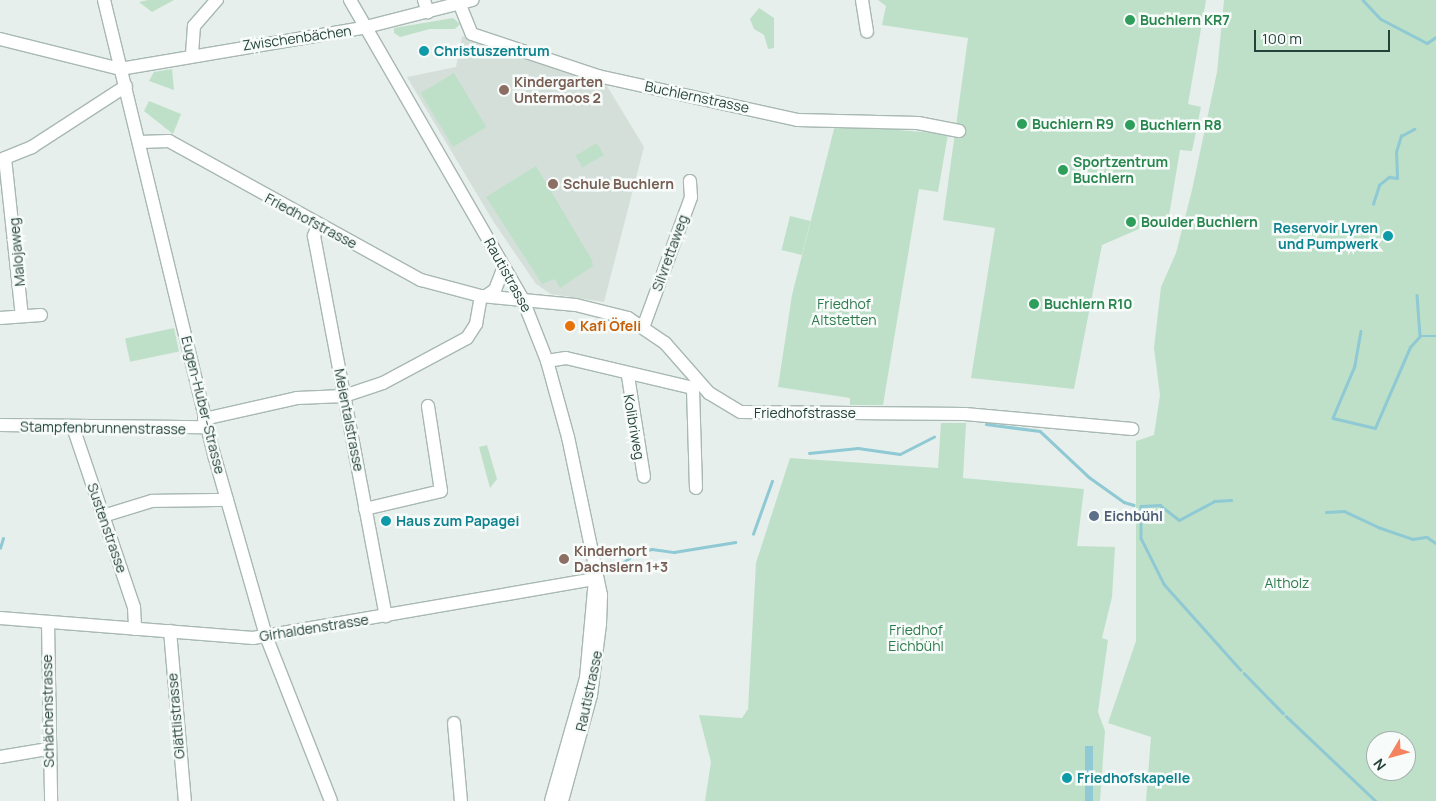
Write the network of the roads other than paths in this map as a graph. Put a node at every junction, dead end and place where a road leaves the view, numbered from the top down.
1 (104, 0) edge
2 (217, 0) edge
3 (350, 0) edge
4 (862, 0) edge
5 (466, 2) edge
6 (426, 6) edge
7 (362, 28) junction
8 (867, 32) dead end
9 (0, 39) edge
10 (192, 54) junction
11 (120, 69) junction
12 (126, 86) junction
13 (960, 131) dead end
14 (140, 142) junction
15 (2, 159) edge
16 (690, 181) dead end
17 (318, 225) junction
18 (504, 267) junction
19 (484, 296) junction
20 (523, 300) junction
21 (41, 315) dead end
22 (22, 316) junction
23 (0, 318) edge
24 (644, 324) junction
25 (547, 360) junction
26 (628, 376) junction
27 (696, 385) junction
28 (344, 396) junction
29 (428, 406) dead end
30 (205, 423) junction
31 (0, 425) edge
32 (73, 427) junction
33 (1132, 429) dead end
34 (644, 477) dead end
35 (696, 488) dead end
36 (228, 500) junction
37 (365, 509) junction
38 (103, 516) junction
39 (595, 579) junction
40 (386, 616) junction
41 (0, 618) edge
42 (48, 622) junction
43 (135, 629) junction
44 (170, 631) junction
45 (266, 636) junction
46 (454, 723) dead end
47 (48, 749) junction
48 (0, 757) edge
49 (51, 801) edge
50 (185, 801) edge
51 (330, 801) edge
52 (460, 801) edge
53 (551, 801) edge
54 (562, 801) edge

1 - 11 street, Eugen-Huber-Strasse
2 - 10 street
3 - 7 street, Rautistrasse
4 - 8 street
5 - 6 street, Zwischenbächen
5 - 13 street, Buchlernstrasse
6 - 7 street, Zwischenbächen
7 - 10 street, Zwischenbächen
7 - 18 street, Rautistrasse
9 - 11 street
10 - 11 street, Zwischenbächen
11 - 12 street, Eugen-Huber-Strasse
12 - 14 street, Eugen-Huber-Strasse
12 - 15 street
14 - 17 street, Friedhofstrasse
14 - 30 street, Eugen-Huber-Strasse
15 - 22 street, Malojaweg
16 - 24 street, Silvrettaweg
17 - 19 street, Friedhofstrasse
17 - 28 street, Meientalstrasse
18 - 19 street
18 - 20 street, Rautistrasse
19 - 20 street, Friedhofstrasse
19 - 28 street, Stampfenbrunnenstrasse
20 - 24 street, Friedhofstrasse
20 - 25 street, Rautistrasse
21 - 22 street
22 - 23 street
24 - 27 street, Friedhofstrasse
25 - 26 street
25 - 39 street, Rautistrasse
26 - 27 street
26 - 34 street, Kolibriweg
27 - 33 street, Friedhofstrasse
27 - 35 street
28 - 30 street, Stampfenbrunnenstrasse
28 - 37 street, Meientalstrasse
29 - 37 street
30 - 32 street, Stampfenbrunnenstrasse
30 - 36 street, Eugen-Huber-Strasse
31 - 32 street, Stampfenbrunnenstrasse
32 - 38 street, Sustenstrasse
36 - 38 street
36 - 45 street, Eugen-Huber-Strasse
37 - 40 street, Meientalstrasse
38 - 43 street, Sustenstrasse
39 - 40 street, Girhaldenstrasse
39 - 53 street, Rautistrasse
39 - 54 street, Rautistrasse
40 - 45 street, Girhaldenstrasse
41 - 42 street, Girhaldenstrasse
42 - 43 street, Girhaldenstrasse
42 - 47 street, Schächenstrasse
43 - 44 street, Girhaldenstrasse
44 - 45 street, Girhaldenstrasse
44 - 50 street, Glättlistrasse
45 - 51 street, Eugen-Huber-Strasse
46 - 52 street
47 - 48 street
47 - 49 street, Schächenstrasse

